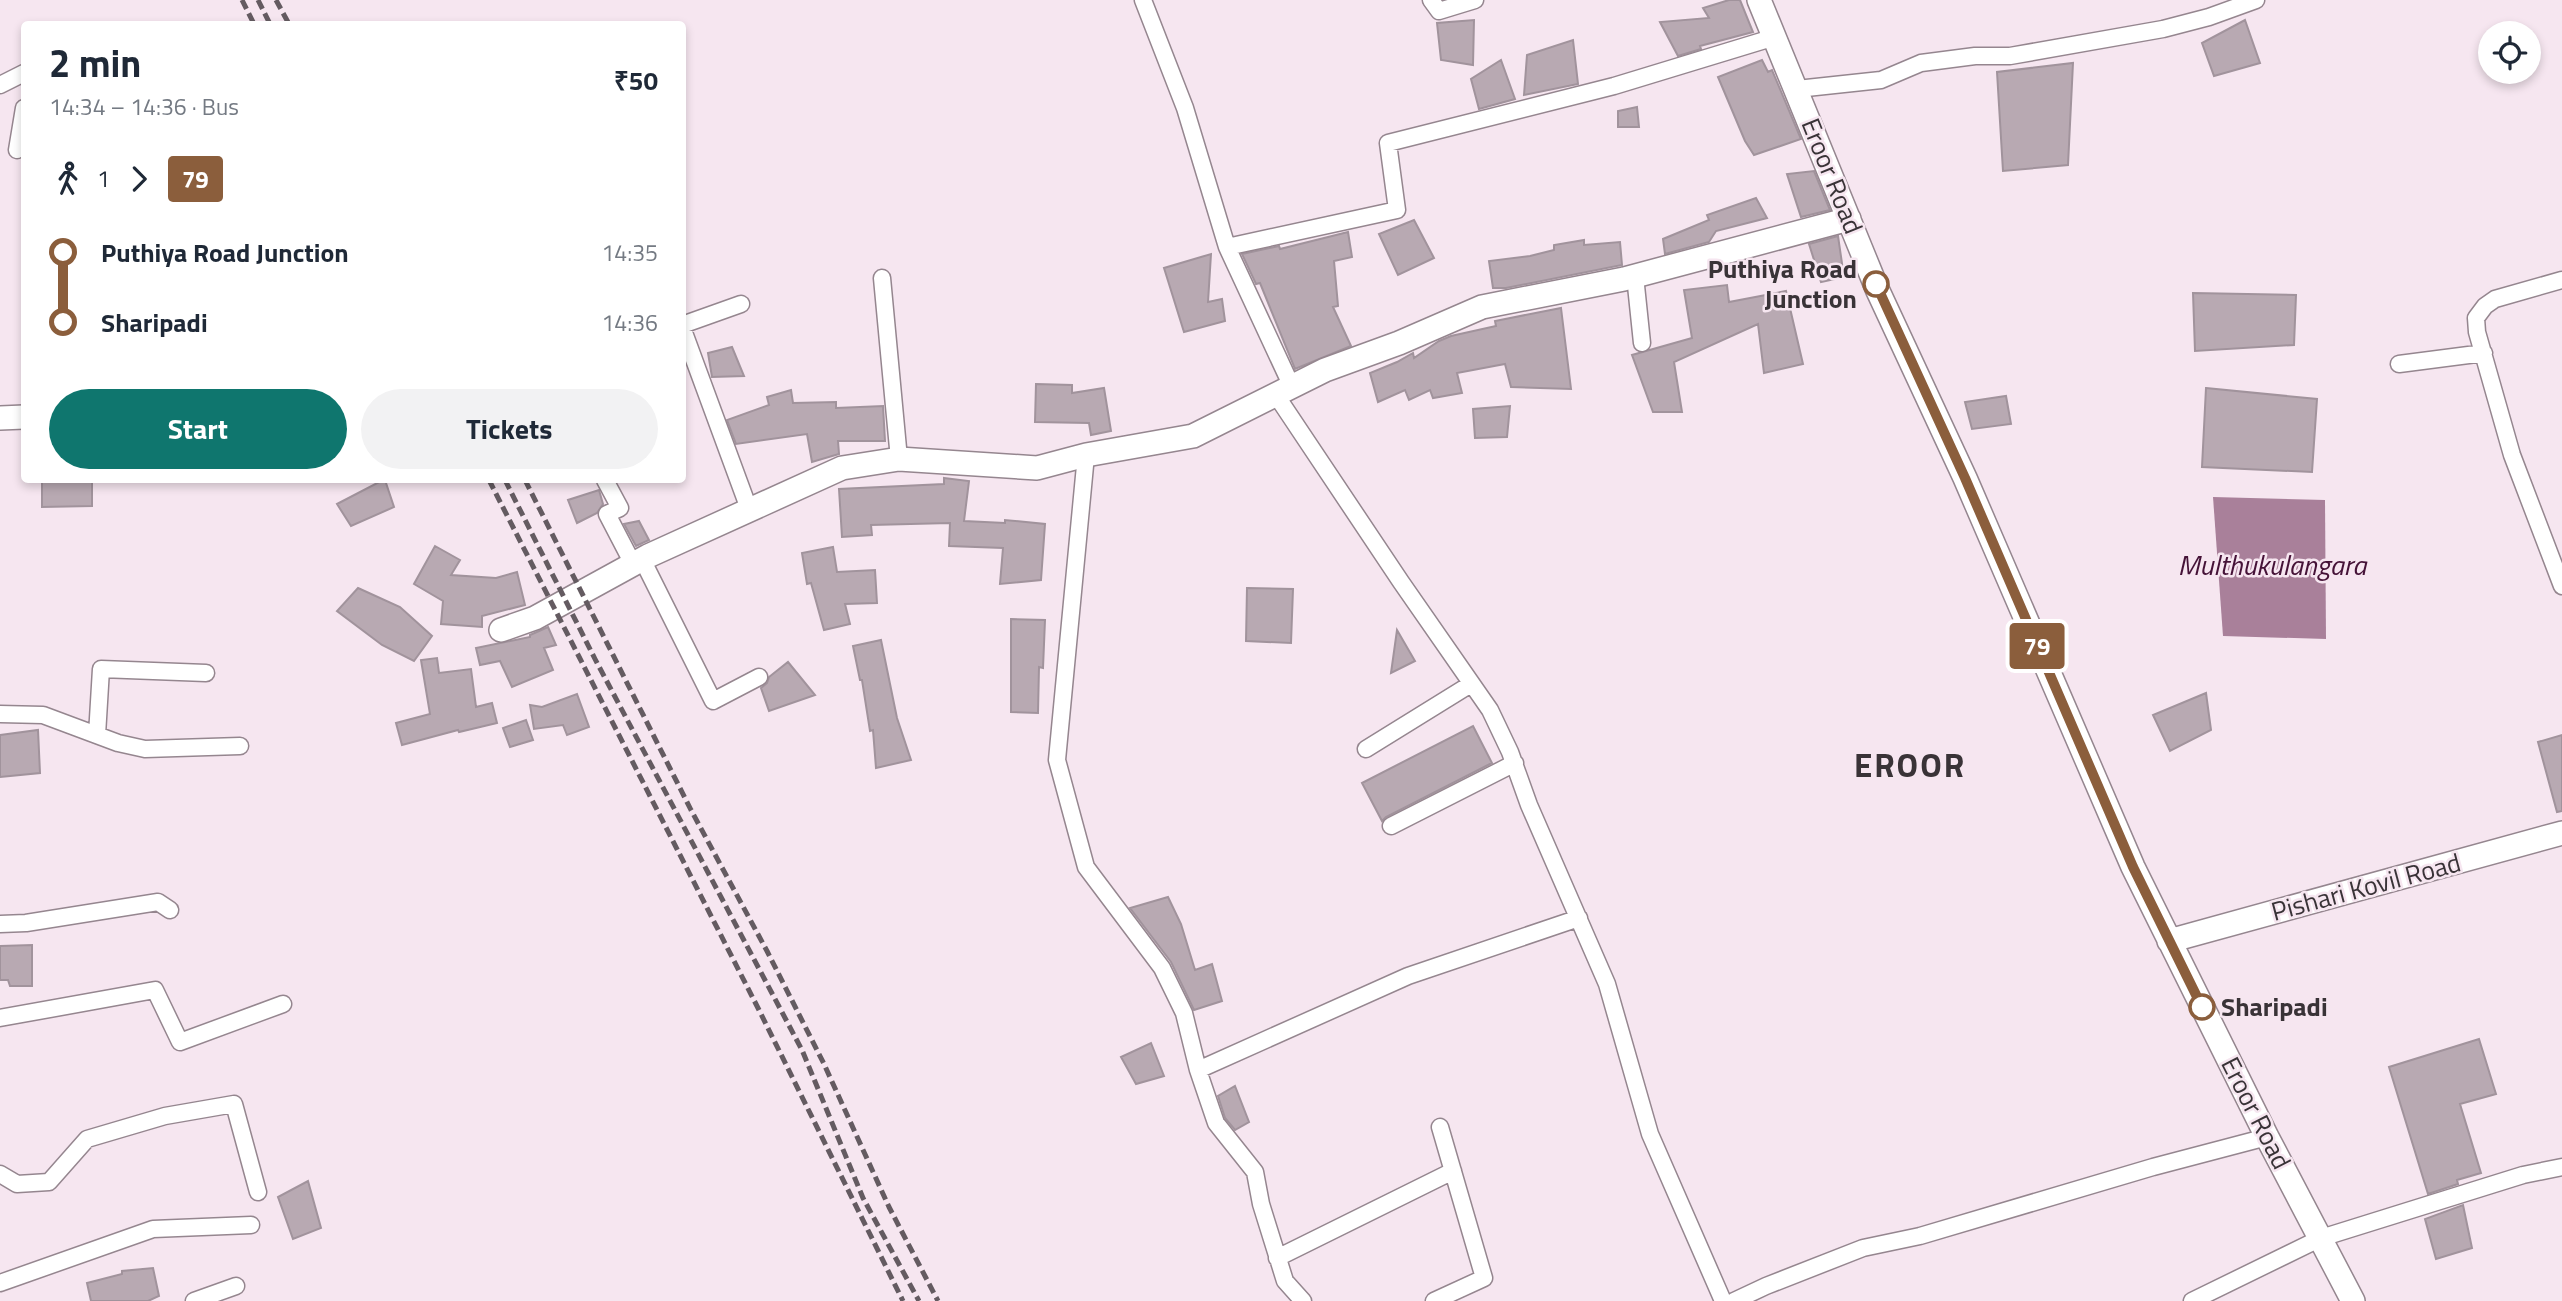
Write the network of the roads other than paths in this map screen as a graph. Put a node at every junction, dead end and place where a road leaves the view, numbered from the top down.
1 (1143, 0) edge
2 (1431, 0) edge
3 (1475, 0) edge
4 (1759, 0) edge
5 (2256, 0) edge
6 (1775, 37) junction
7 (21, 74) edge
8 (0, 85) edge
9 (1797, 89) junction
10 (21, 126) edge
11 (17, 150) dead end
12 (1850, 219) junction
13 (1227, 247) junction
14 (1635, 276) junction
15 (882, 278) dead end
16 (2562, 281) edge
17 (741, 304) dead end
18 (686, 325) edge
19 (686, 337) edge
20 (1642, 343) dead end
21 (2484, 353) junction
22 (2399, 364) dead end
23 (1284, 391) junction
24 (21, 417) edge
25 (0, 418) edge
26 (1086, 455) junction
27 (899, 459) junction
28 (607, 483) edge
29 (749, 509) junction
30 (638, 561) junction
31 (2562, 586) edge
32 (501, 630) dead end
33 (206, 673) dead end
34 (759, 677) dead end
35 (1471, 684) junction
36 (0, 714) edge
37 (97, 735) junction
38 (240, 746) dead end
39 (1366, 750) dead end
40 (1515, 763) junction
41 (1391, 826) dead end
42 (2562, 833) edge
43 (170, 910) dead end
44 (1579, 918) junction
45 (0, 924) edge
46 (2169, 941) junction
47 (283, 1004) dead end
48 (0, 1018) edge
49 (1198, 1070) junction
50 (1440, 1127) dead end
51 (2267, 1137) junction
52 (2562, 1167) edge
53 (1453, 1171) junction
54 (0, 1174) edge
55 (258, 1192) dead end
56 (251, 1225) dead end
57 (2321, 1238) junction
58 (1277, 1258) junction
59 (0, 1283) edge
60 (236, 1286) dead end
61 (194, 1301) edge
62 (1303, 1301) edge
63 (1434, 1301) edge
64 (1723, 1301) edge
65 (1734, 1301) edge
66 (2192, 1301) edge
67 (2353, 1301) edge

1 - 13 street
2 - 3 street
4 - 6 main road, Eroor Road
5 - 9 street
6 - 9 main road, Eroor Road
6 - 13 street
7 - 8 street
9 - 12 main road, Eroor Road
10 - 11 street
12 - 14 main road
12 - 46 main road, Eroor Road
13 - 23 street
14 - 20 street
14 - 23 main road
15 - 27 street
16 - 21 street
17 - 18 street
19 - 29 street
21 - 22 street
21 - 31 street
23 - 26 main road
23 - 35 street
24 - 25 main road
26 - 27 main road
26 - 49 street
27 - 29 main road
28 - 30 street
29 - 30 main road
30 - 32 main road
30 - 34 street
33 - 37 street
35 - 39 street
35 - 40 street
36 - 37 street
37 - 38 street
40 - 41 street
40 - 44 street
42 - 46 main road, Pishari Kovil Road
43 - 45 street
44 - 49 street
44 - 64 street
46 - 51 main road, Eroor Road
47 - 48 street
49 - 58 street
50 - 53 street
51 - 57 main road, Eroor Road
51 - 65 street
52 - 57 street
53 - 58 street
53 - 63 street
54 - 55 street
56 - 59 street
57 - 66 street
57 - 67 main road, Eroor Road
58 - 62 street
60 - 61 street

